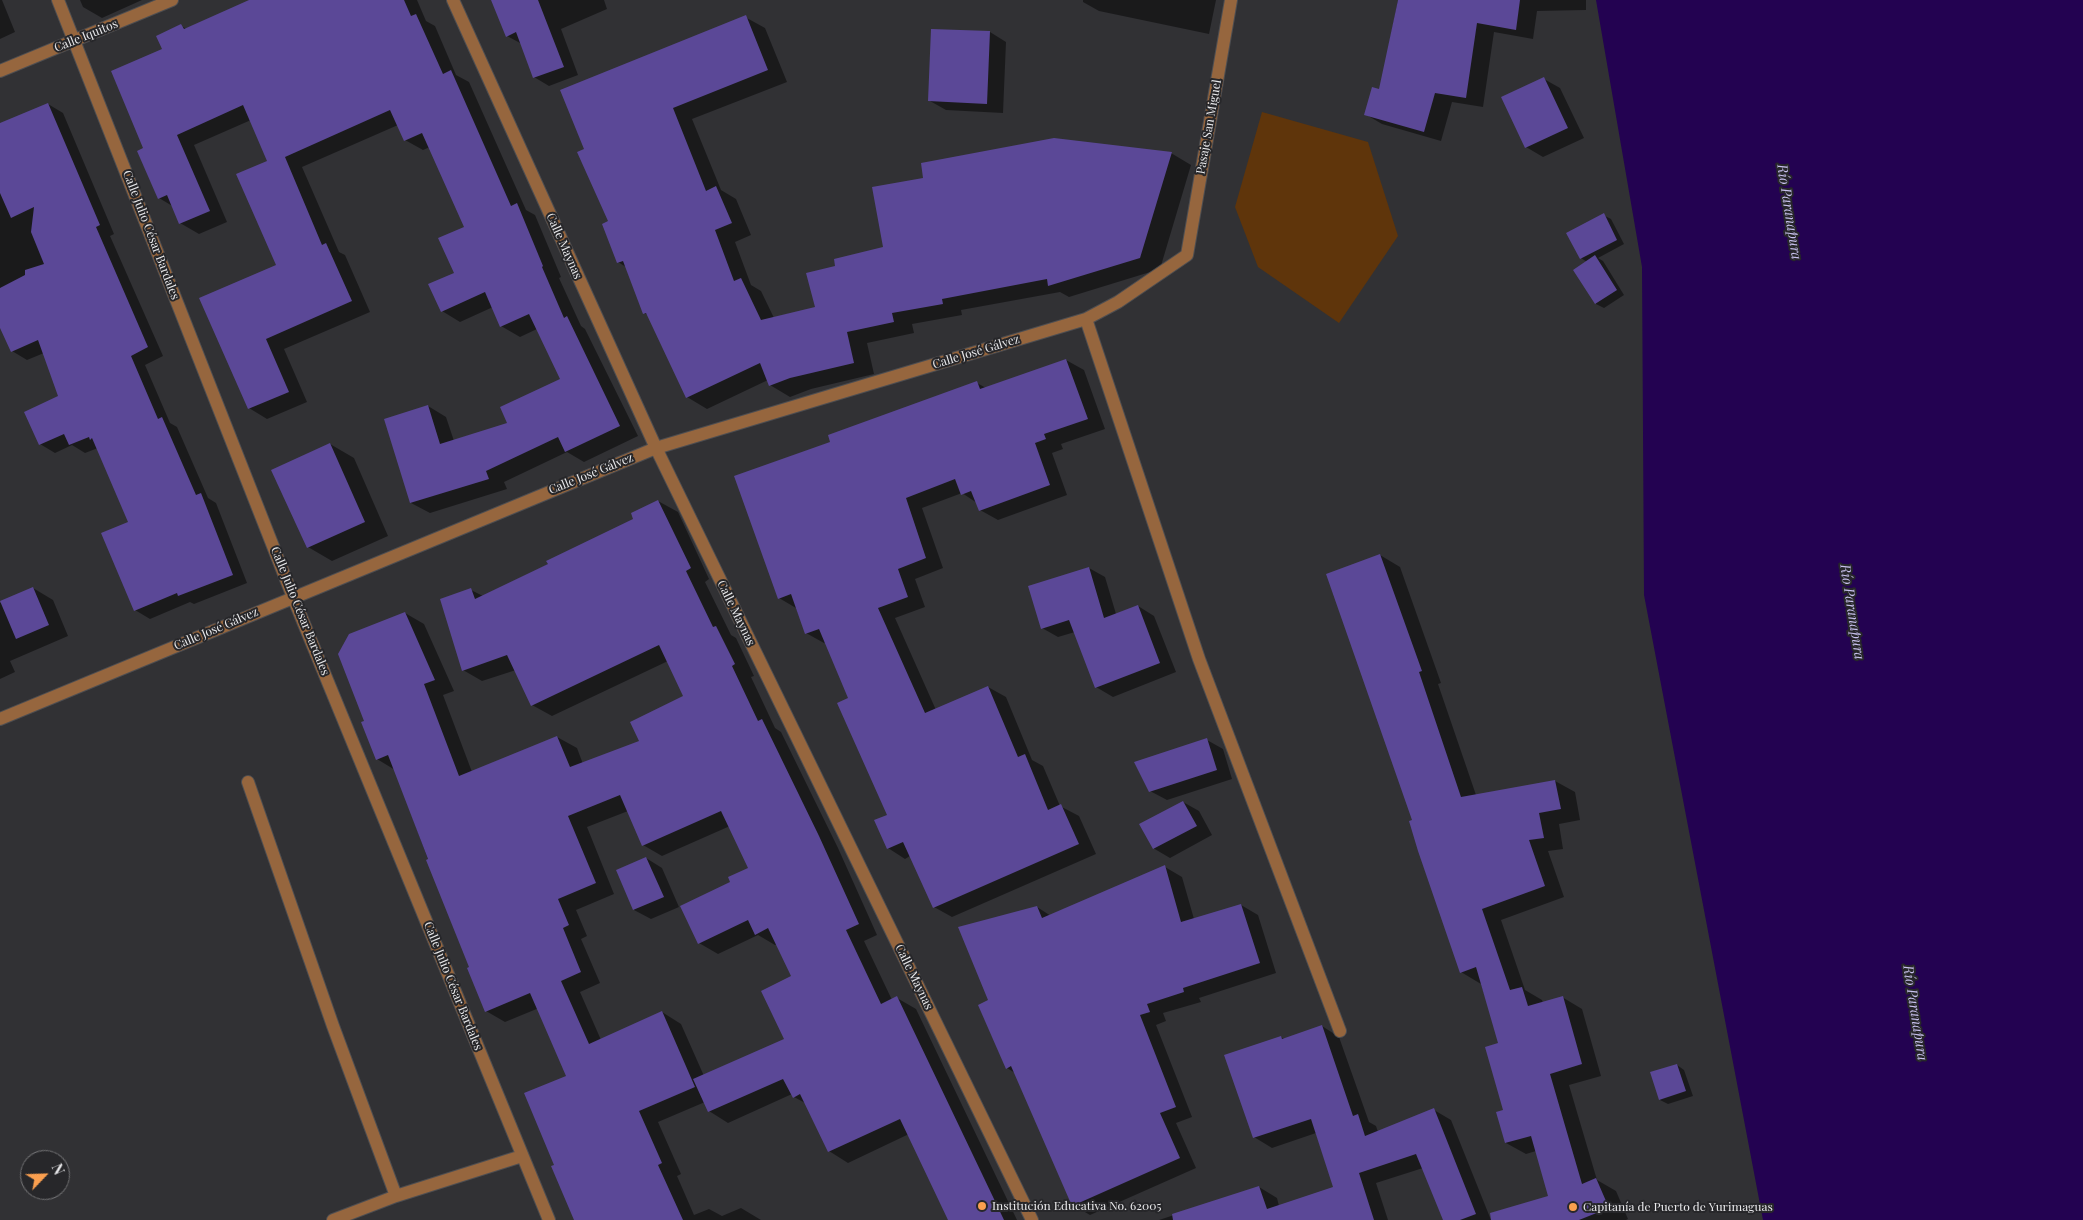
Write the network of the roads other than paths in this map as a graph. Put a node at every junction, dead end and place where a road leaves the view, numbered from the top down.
1 (58, 0) edge
2 (172, 0) edge
3 (453, 0) edge
4 (1231, 0) edge
5 (75, 40) junction
6 (0, 71) edge
7 (1187, 255) joint
8 (1086, 319) junction
9 (656, 448) junction
10 (293, 597) junction
11 (0, 719) edge
12 (248, 782) dead end
13 (1340, 1031) dead end
14 (522, 1156) junction
15 (396, 1196) junction
16 (333, 1220) edge
17 (549, 1220) edge
18 (1032, 1220) edge

1 - 5 street, Calle Julio César Bardales
2 - 5 street, Calle Iquitos
3 - 9 street, Calle Maynas
4 - 7 street, Pasaje San Miguel
5 - 6 street, Calle Iquitos
5 - 10 street, Calle Julio César Bardales
7 - 8 street, Calle José Gálvez
8 - 9 street, Calle José Gálvez
8 - 13 street
9 - 10 street, Calle José Gálvez
9 - 18 street, Calle Maynas
10 - 11 street, Calle José Gálvez
10 - 14 street, Calle Julio César Bardales
12 - 15 street
14 - 15 street
14 - 17 street, Calle Julio César Bardales
15 - 16 street

